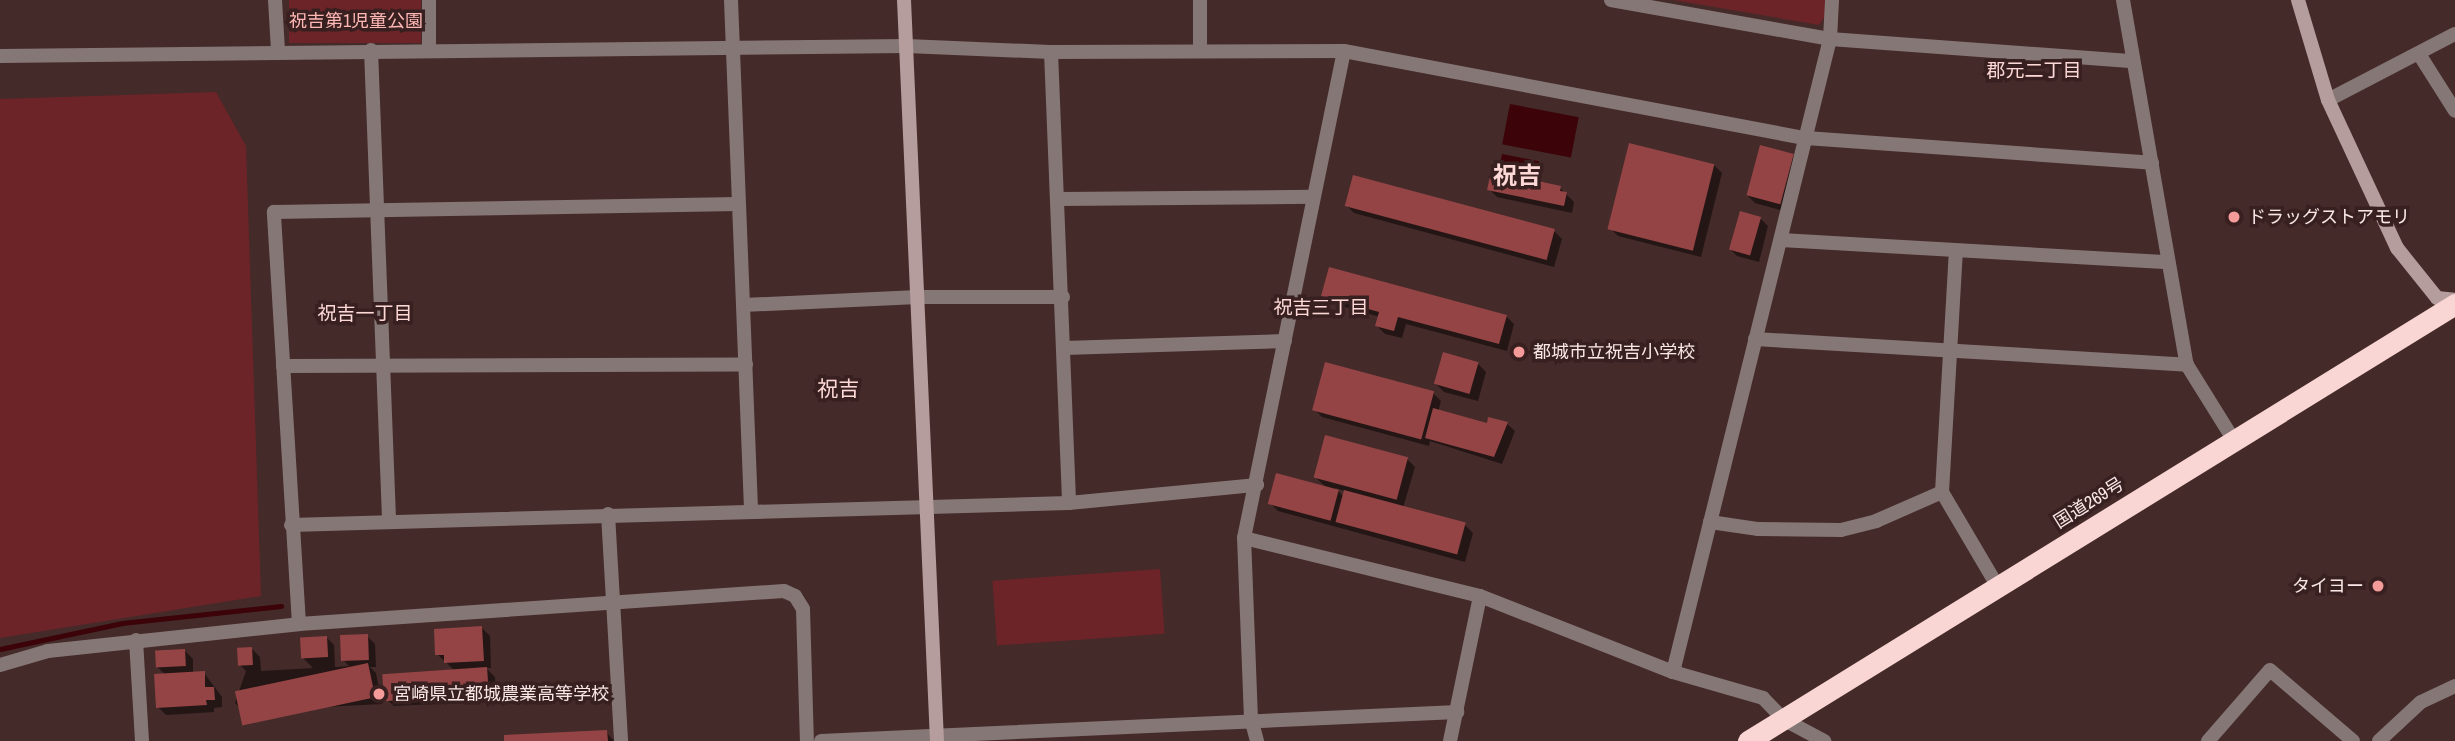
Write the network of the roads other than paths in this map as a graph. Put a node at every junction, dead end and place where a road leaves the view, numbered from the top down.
1 (275, 0) edge
2 (429, 0) edge
3 (731, 0) edge
4 (904, 0) edge
5 (1200, 0) edge
6 (1611, 0) edge
7 (1832, 0) edge
8 (2123, 0) edge
9 (2298, 0) edge
10 (2455, 34) edge
11 (1830, 39) junction
12 (907, 46) junction
13 (429, 49) junction
14 (734, 49) junction
15 (371, 50) junction
16 (1200, 50) junction
17 (278, 51) junction
18 (1344, 51) junction
19 (1051, 52) junction
20 (2418, 54) junction
21 (0, 56) edge
22 (2133, 61) junction
23 (2328, 100) junction
24 (2455, 111) edge
25 (1806, 138) junction
26 (2152, 163) junction
27 (1313, 197) junction
28 (1059, 199) junction
29 (738, 204) junction
30 (377, 209) junction
31 (1781, 240) junction
32 (1956, 250) junction
33 (2168, 262) junction
34 (918, 297) junction
35 (1063, 298) junction
36 (2455, 302) edge
37 (743, 305) junction
38 (1755, 339) junction
39 (1285, 341) junction
40 (1064, 348) junction
41 (1949, 351) junction
42 (746, 364) junction
43 (2187, 365) junction
44 (283, 366) junction
45 (383, 366) junction
46 (2233, 439) junction
47 (1256, 485) junction
48 (1942, 492) junction
49 (1069, 503) junction
50 (925, 506) junction
51 (751, 510) junction
52 (608, 514) junction
53 (389, 520) junction
54 (1710, 522) junction
55 (291, 525) junction
56 (1244, 538) junction
57 (1998, 586) junction
58 (1480, 596) junction
59 (612, 599) junction
60 (299, 624) junction
61 (136, 640) junction
62 (0, 665) edge
63 (1673, 672) junction
64 (2455, 686) edge
65 (1457, 712) junction
66 (1251, 719) junction
67 (1783, 719) junction
68 (1079, 736) edge
69 (937, 739) edge
70 (142, 741) edge
71 (621, 741) edge
72 (807, 741) edge
73 (821, 741) edge
74 (1256, 741) edge
75 (1450, 741) edge
76 (1748, 741) edge
77 (1824, 741) edge
78 (2208, 741) edge
79 (2353, 741) edge
80 (2379, 741) edge

1 - 17 street
2 - 13 street
3 - 14 street
4 - 12 street
5 - 16 street
6 - 11 street
7 - 11 street
8 - 22 street
9 - 23 street
10 - 20 street
11 - 22 street
11 - 25 street
12 - 14 street
12 - 19 street
12 - 34 street
13 - 14 street
13 - 15 street
14 - 29 street
15 - 17 street
15 - 30 street
16 - 18 street
16 - 19 street
17 - 21 street
18 - 25 street
18 - 27 street
19 - 28 street
20 - 23 street
20 - 24 street
22 - 26 street
23 - 36 street
25 - 26 street
25 - 31 street
26 - 33 street
27 - 28 street
27 - 39 street
28 - 35 street
29 - 30 street
29 - 37 street
30 - 44 street
30 - 45 street
31 - 32 street
31 - 38 street
32 - 33 street
32 - 41 street
33 - 43 street
34 - 35 street
34 - 37 street
34 - 50 street
35 - 40 street
36 - 46 highway, 国道269号
37 - 42 street
38 - 41 street
38 - 54 street
39 - 40 street
39 - 47 street
40 - 49 street
41 - 43 street
41 - 48 street
42 - 45 street
42 - 51 street
43 - 46 street
44 - 45 street
44 - 55 street
45 - 53 street
46 - 57 highway, 国道269号
47 - 49 street
47 - 56 street
48 - 54 street
48 - 57 street
49 - 50 street
50 - 51 street
50 - 69 street
51 - 52 street
52 - 53 street
52 - 59 street
53 - 55 street
54 - 63 street
55 - 60 street
56 - 58 street
56 - 66 street
57 - 67 highway, 国道269号
58 - 63 street
58 - 65 street
59 - 60 street
59 - 71 street
59 - 72 street
60 - 61 street
61 - 62 street
61 - 70 street
63 - 67 street
64 - 80 street
65 - 66 street
65 - 75 street
66 - 68 street
66 - 74 street
67 - 76 highway, 国道269号
67 - 77 street
68 - 69 street
69 - 73 street
78 - 79 street

